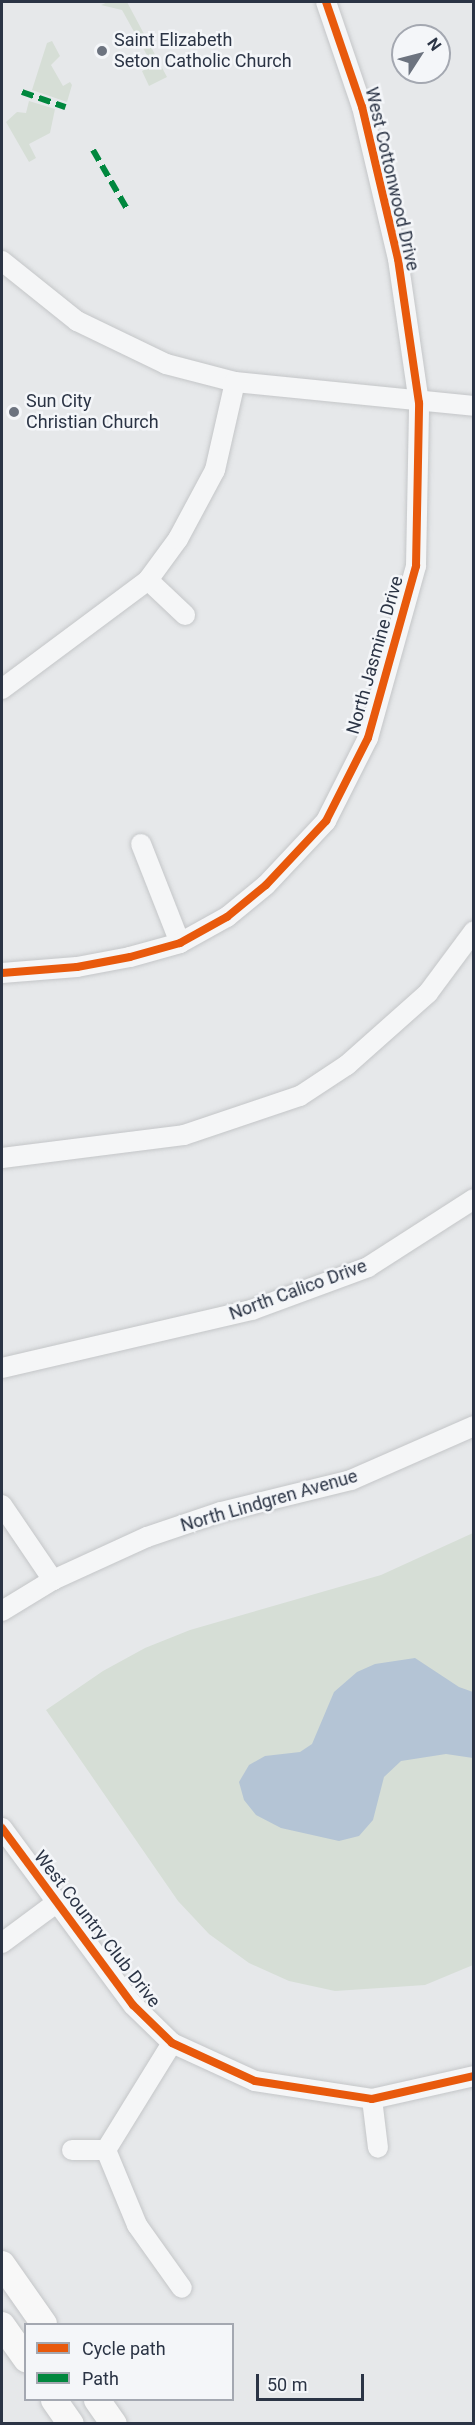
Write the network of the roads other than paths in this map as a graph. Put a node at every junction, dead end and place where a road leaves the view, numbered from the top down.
1 (326, 2) edge
2 (2, 261) edge
3 (235, 382) junction
4 (419, 403) junction
5 (474, 406) edge
6 (148, 580) junction
7 (185, 615) dead end
8 (2, 689) edge
9 (141, 844) dead end
10 (474, 932) edge
11 (180, 943) junction
12 (2, 973) edge
13 (2, 1158) edge
14 (474, 1199) edge
15 (2, 1368) edge
16 (474, 1426) edge
17 (2, 1505) edge
18 (53, 1580) junction
19 (2, 1611) edge
20 (2, 1828) edge
21 (56, 1902) junction
22 (2, 1943) edge
23 (172, 2043) junction
24 (474, 2076) edge
25 (372, 2099) junction
26 (378, 2148) dead end
27 (72, 2150) dead end
28 (106, 2150) junction
29 (2, 2264) edge
30 (182, 2288) dead end
31 (43, 2323) edge
32 (2, 2325) edge
33 (24, 2356) edge
34 (55, 2401) edge
35 (98, 2401) edge
36 (71, 2424) edge
37 (114, 2424) edge

1 - 4 street, West Cottonwood Drive
2 - 3 street
3 - 4 street
3 - 6 street
4 - 5 street
4 - 11 street, North Jasmine Drive
6 - 7 street
6 - 8 street
9 - 11 street
10 - 13 street
11 - 12 street, North Jasmine Drive
14 - 15 street, North Calico Drive
16 - 18 street, North Lindgren Avenue
17 - 18 street
18 - 19 street, North Lindgren Avenue
20 - 21 street, West Country Club Drive
21 - 22 street
21 - 23 street, West Country Club Drive
23 - 25 street, West Country Club Drive
23 - 28 street
24 - 25 street, West Country Club Drive
25 - 26 street
27 - 28 street
28 - 30 street
29 - 31 main road
32 - 33 main road
34 - 36 main road
35 - 37 main road

